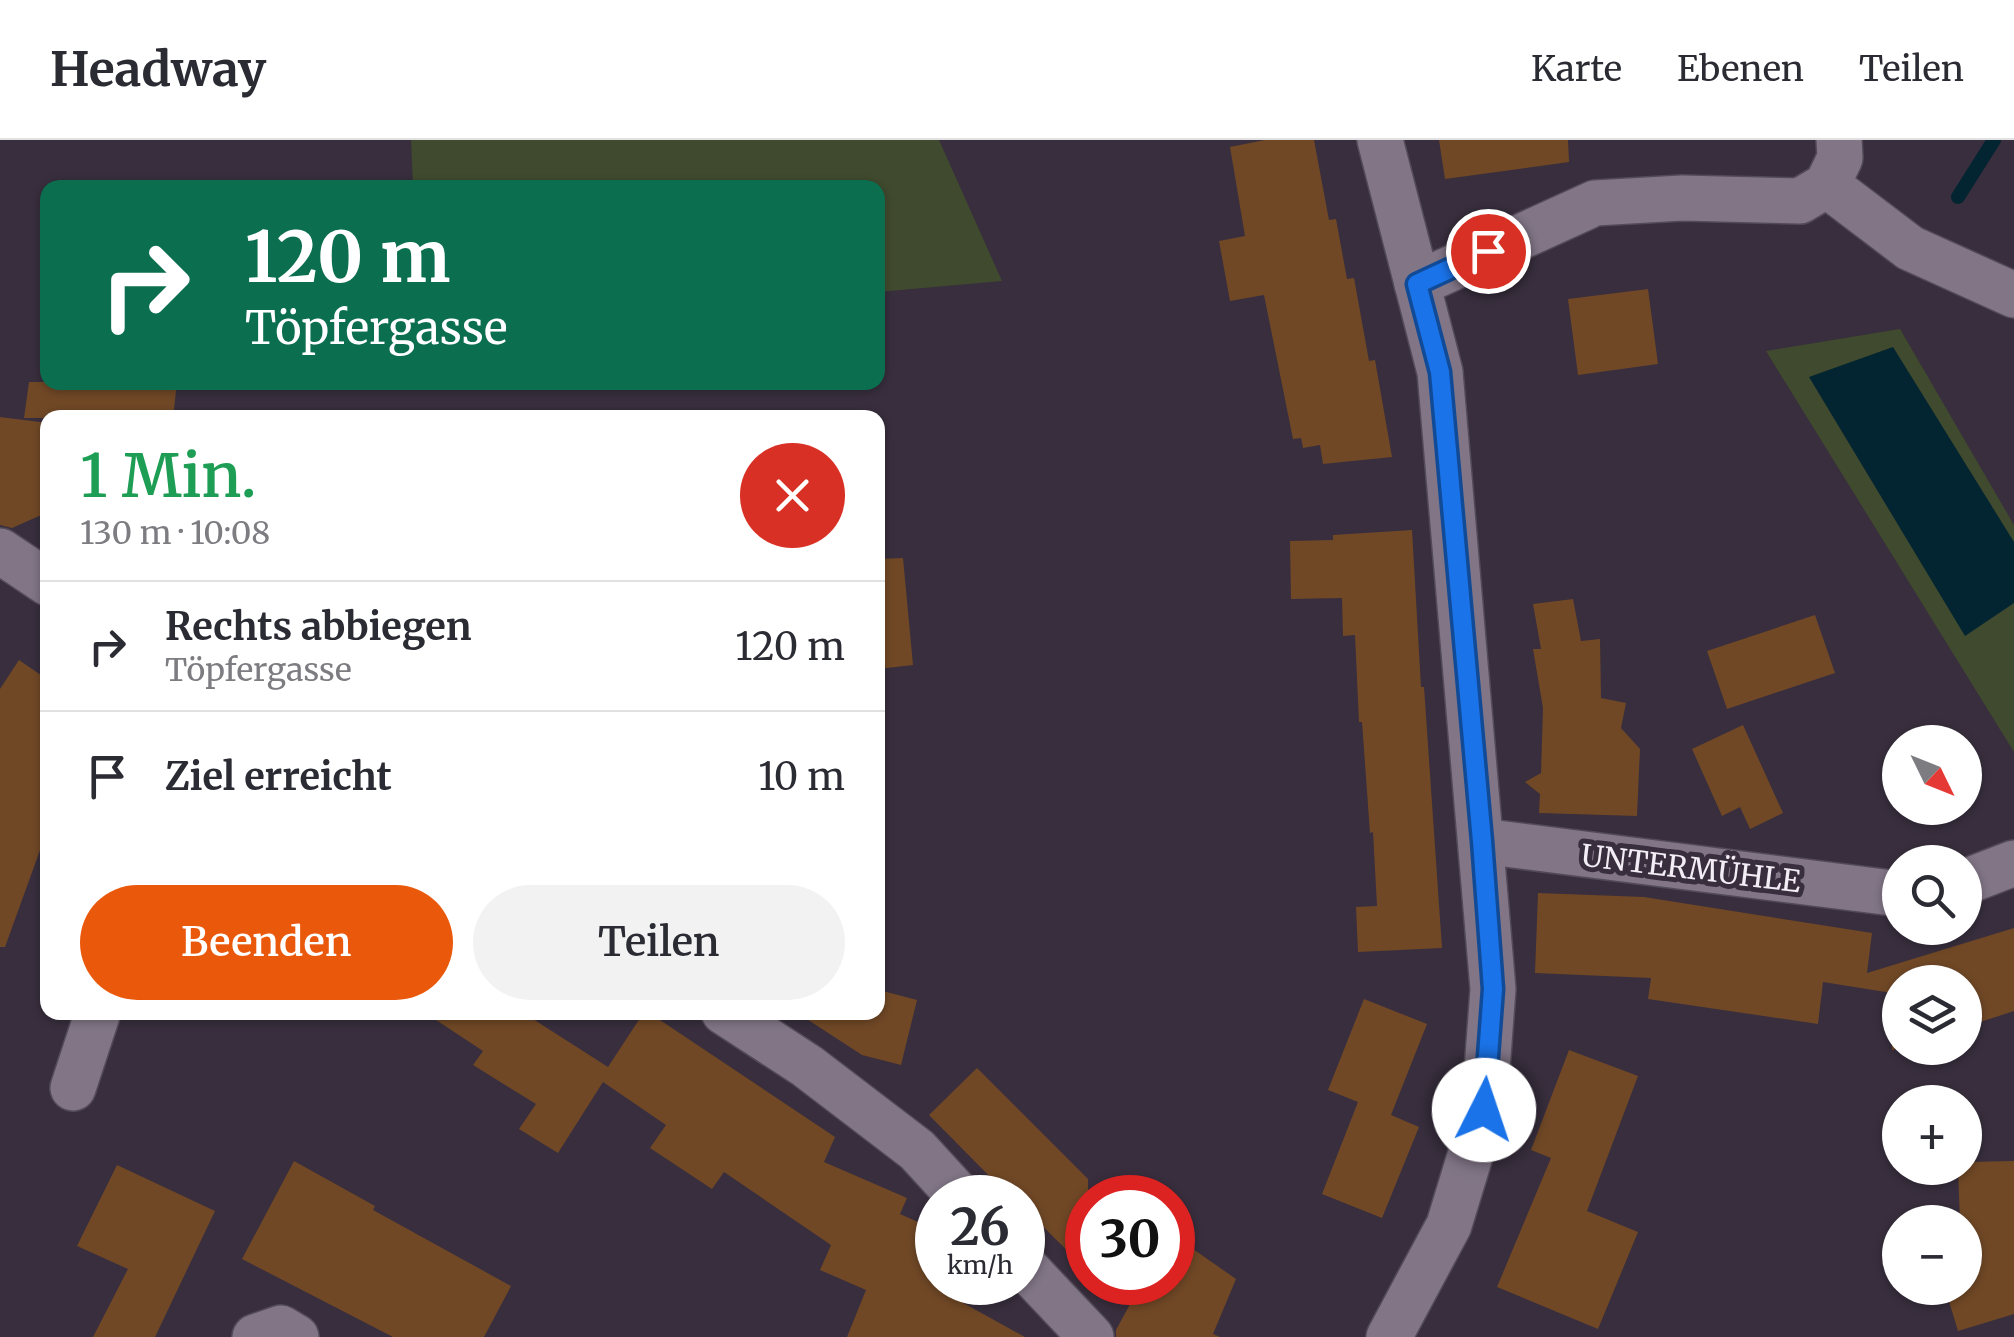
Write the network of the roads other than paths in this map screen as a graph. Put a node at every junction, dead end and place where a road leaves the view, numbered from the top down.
1 (1380, 140) edge
2 (1839, 140) edge
3 (1827, 186) junction
4 (1417, 284) junction
5 (2014, 294) edge
6 (2, 560) edge
7 (40, 579) edge
8 (1482, 841) junction
9 (2014, 863) edge
10 (1982, 875) edge
11 (1882, 892) edge
12 (95, 1020) edge
13 (736, 1020) edge
14 (72, 1088) dead end
15 (939, 1175) edge
16 (1045, 1288) edge
17 (255, 1337) edge
18 (296, 1337) edge
19 (1091, 1337) edge
20 (1390, 1337) edge

1 - 4 street
2 - 3 street
3 - 4 street
3 - 5 street
4 - 8 street
6 - 7 street
8 - 11 street, UNTERMÜHLE
8 - 20 street
9 - 10 street
12 - 14 street
13 - 15 street
16 - 19 street
17 - 18 street

